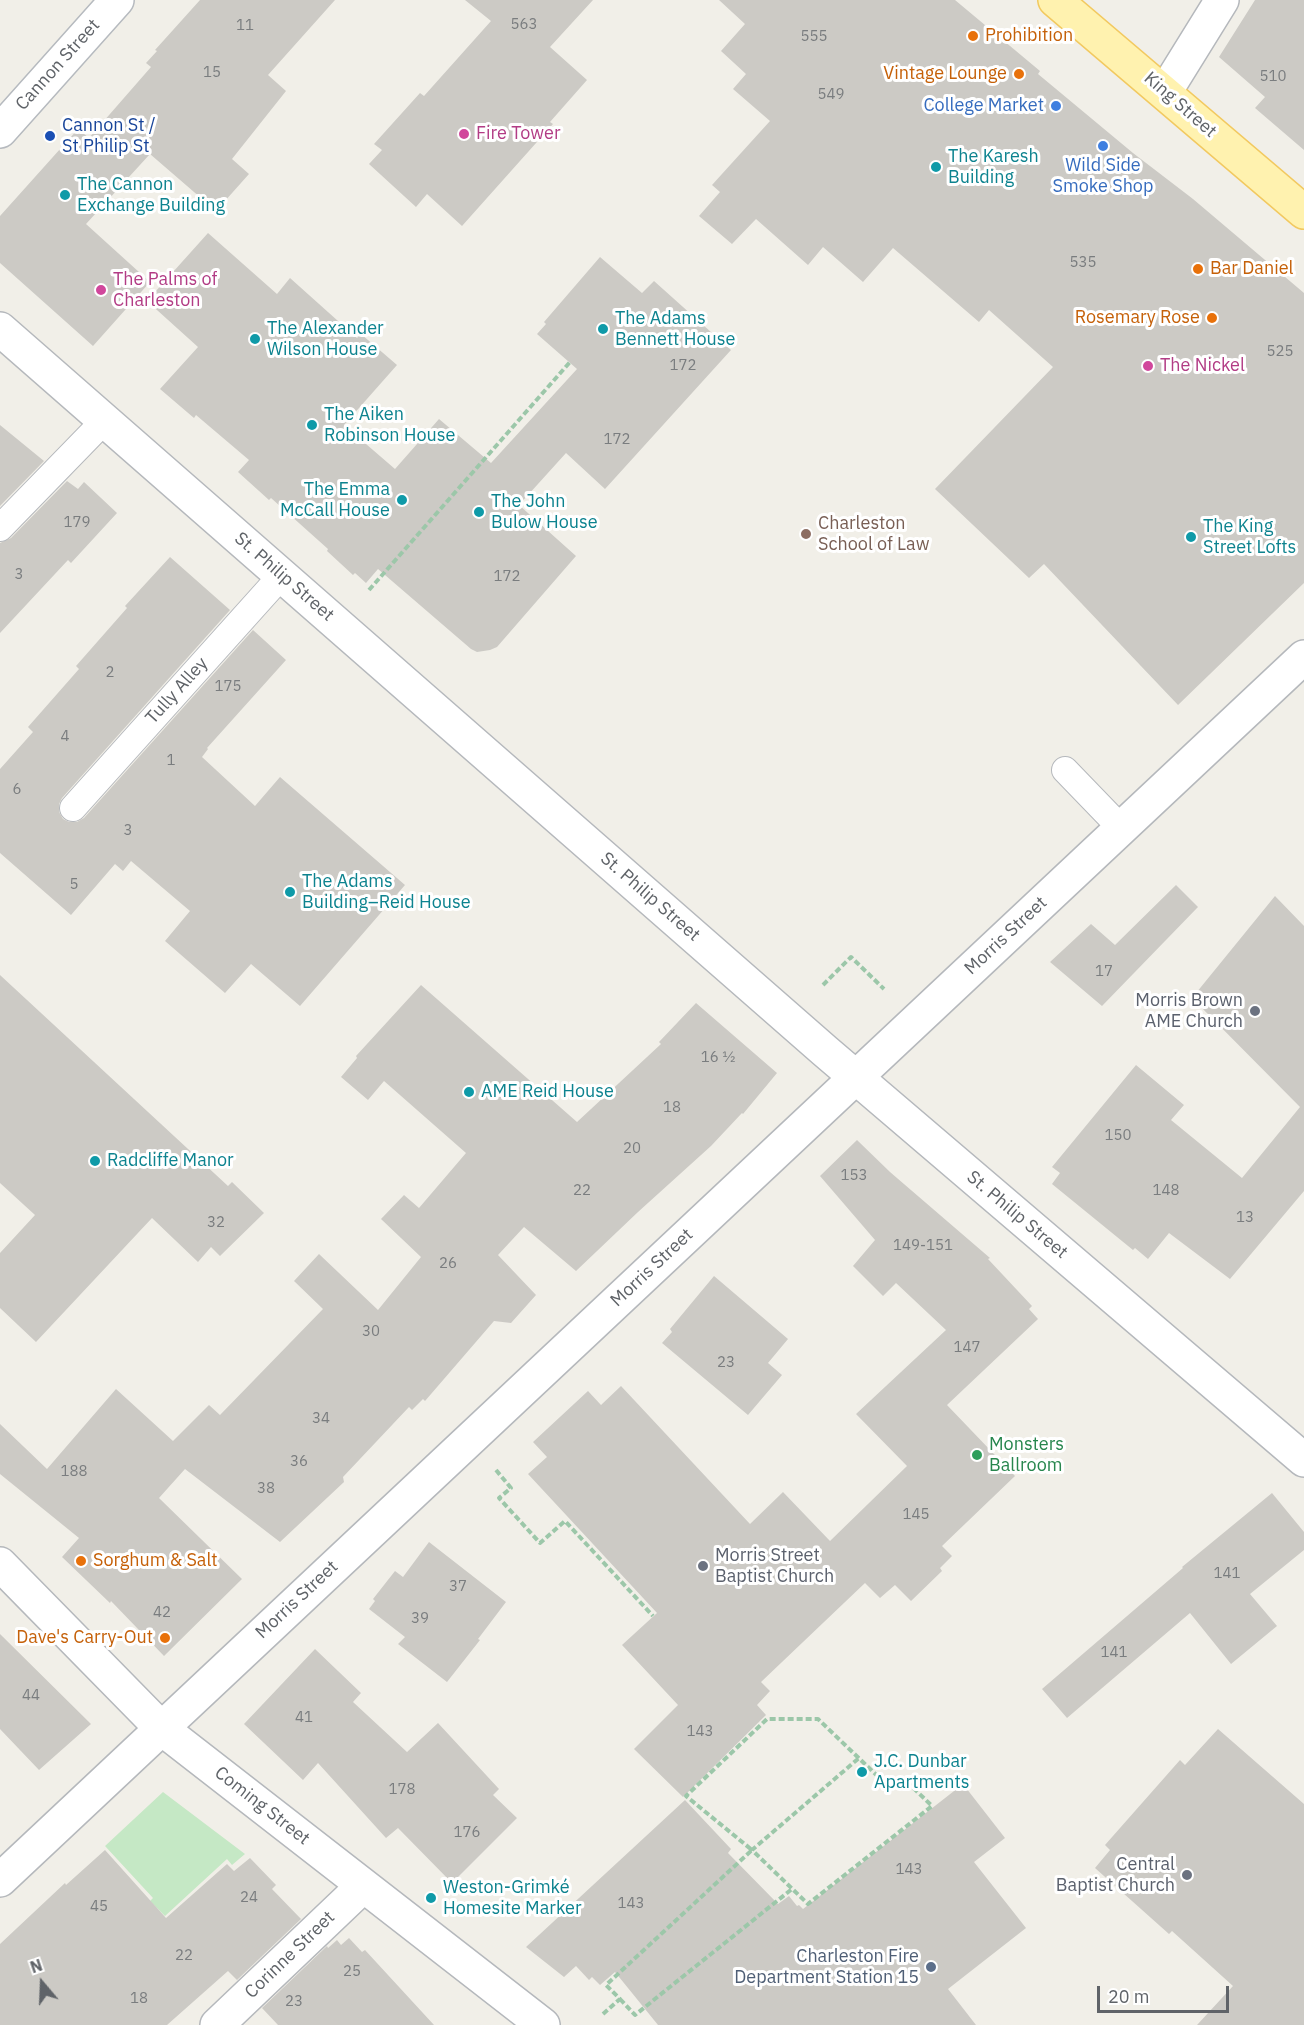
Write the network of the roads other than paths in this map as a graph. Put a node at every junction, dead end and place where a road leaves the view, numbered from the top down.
1 (117, 0) edge
2 (1055, 0) edge
3 (1222, 0) edge
4 (1165, 92) junction
5 (0, 131) edge
6 (1304, 212) edge
7 (0, 329) edge
8 (105, 420) junction
9 (0, 528) edge
10 (282, 575) junction
11 (1304, 657) edge
12 (1065, 770) dead end
13 (73, 808) dead end
14 (1121, 828) junction
15 (856, 1077) junction
16 (1304, 1460) edge
17 (0, 1564) edge
18 (161, 1728) junction
19 (0, 1880) edge
20 (363, 1886) junction
21 (217, 2025) edge
22 (543, 2025) edge

1 - 5 street, Cannon Street
2 - 4 main road, King Street
3 - 4 street
4 - 6 main road, King Street
7 - 8 street, St. Philip Street
8 - 9 lane
8 - 10 street, St. Philip Street
10 - 13 lane, Tully Alley
10 - 15 street, St. Philip Street
11 - 14 street, Morris Street
12 - 14 lane
14 - 15 street, Morris Street
15 - 16 street, St. Philip Street
15 - 18 street, Morris Street
17 - 18 street, Coming Street
18 - 19 street, Morris Street
18 - 20 street, Coming Street
20 - 21 street, Corinne Street
20 - 22 street, Coming Street

